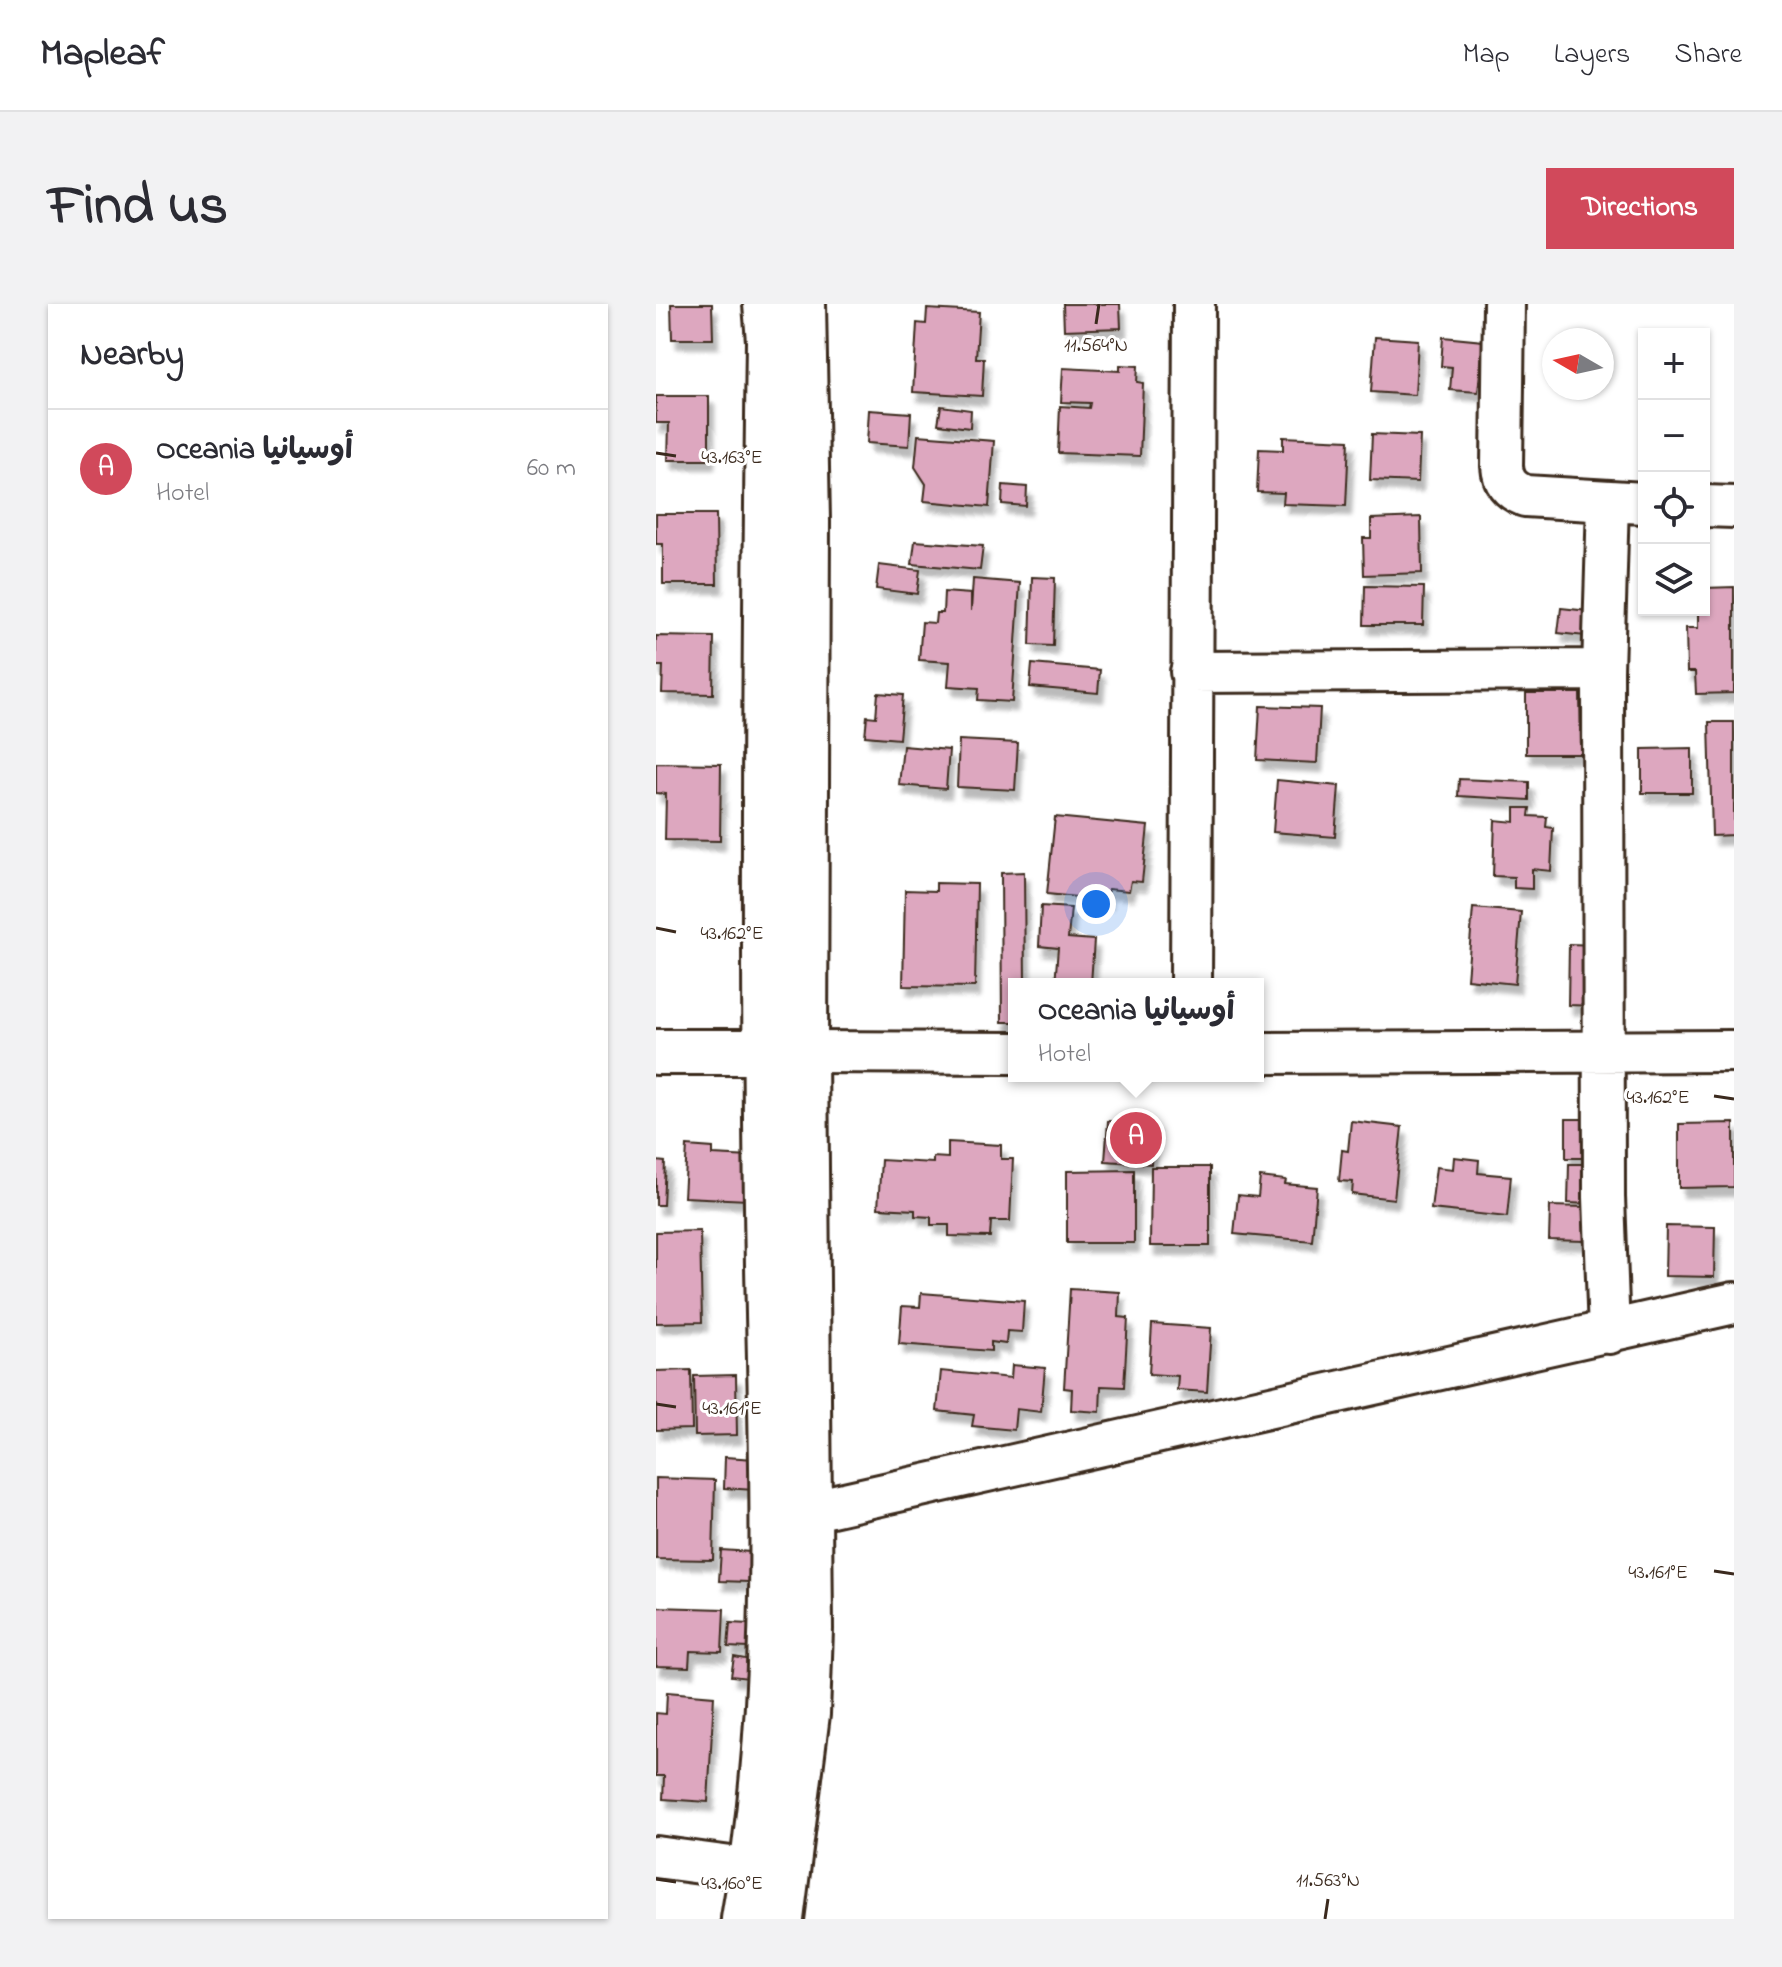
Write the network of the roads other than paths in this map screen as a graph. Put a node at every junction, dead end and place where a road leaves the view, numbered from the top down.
1 (1194, 304) edge
2 (1504, 304) edge
3 (786, 322) edge
4 (1626, 503) edge
5 (1710, 506) edge
6 (1734, 507) edge
7 (1603, 670) junction
8 (1191, 672) junction
9 (1191, 978) edge
10 (1734, 1051) edge
11 (656, 1052) edge
12 (785, 1052) junction
13 (1604, 1052) junction
14 (1008, 1053) edge
15 (1264, 1053) edge
16 (1734, 1303) edge
17 (1609, 1333) junction
18 (809, 1511) junction
19 (656, 1857) edge
20 (770, 1873) junction
21 (744, 1919) edge
22 (781, 1919) edge

1 - 8 street
2 - 4 street
3 - 12 main road
4 - 7 street
5 - 6 street
7 - 8 street
7 - 13 street
8 - 9 street
10 - 13 street
11 - 12 main road
12 - 14 street
12 - 18 main road
12 - 20 main road
13 - 15 street
13 - 17 street
16 - 17 street
17 - 18 street
18 - 20 main road
19 - 20 street
20 - 21 main road
20 - 22 main road

